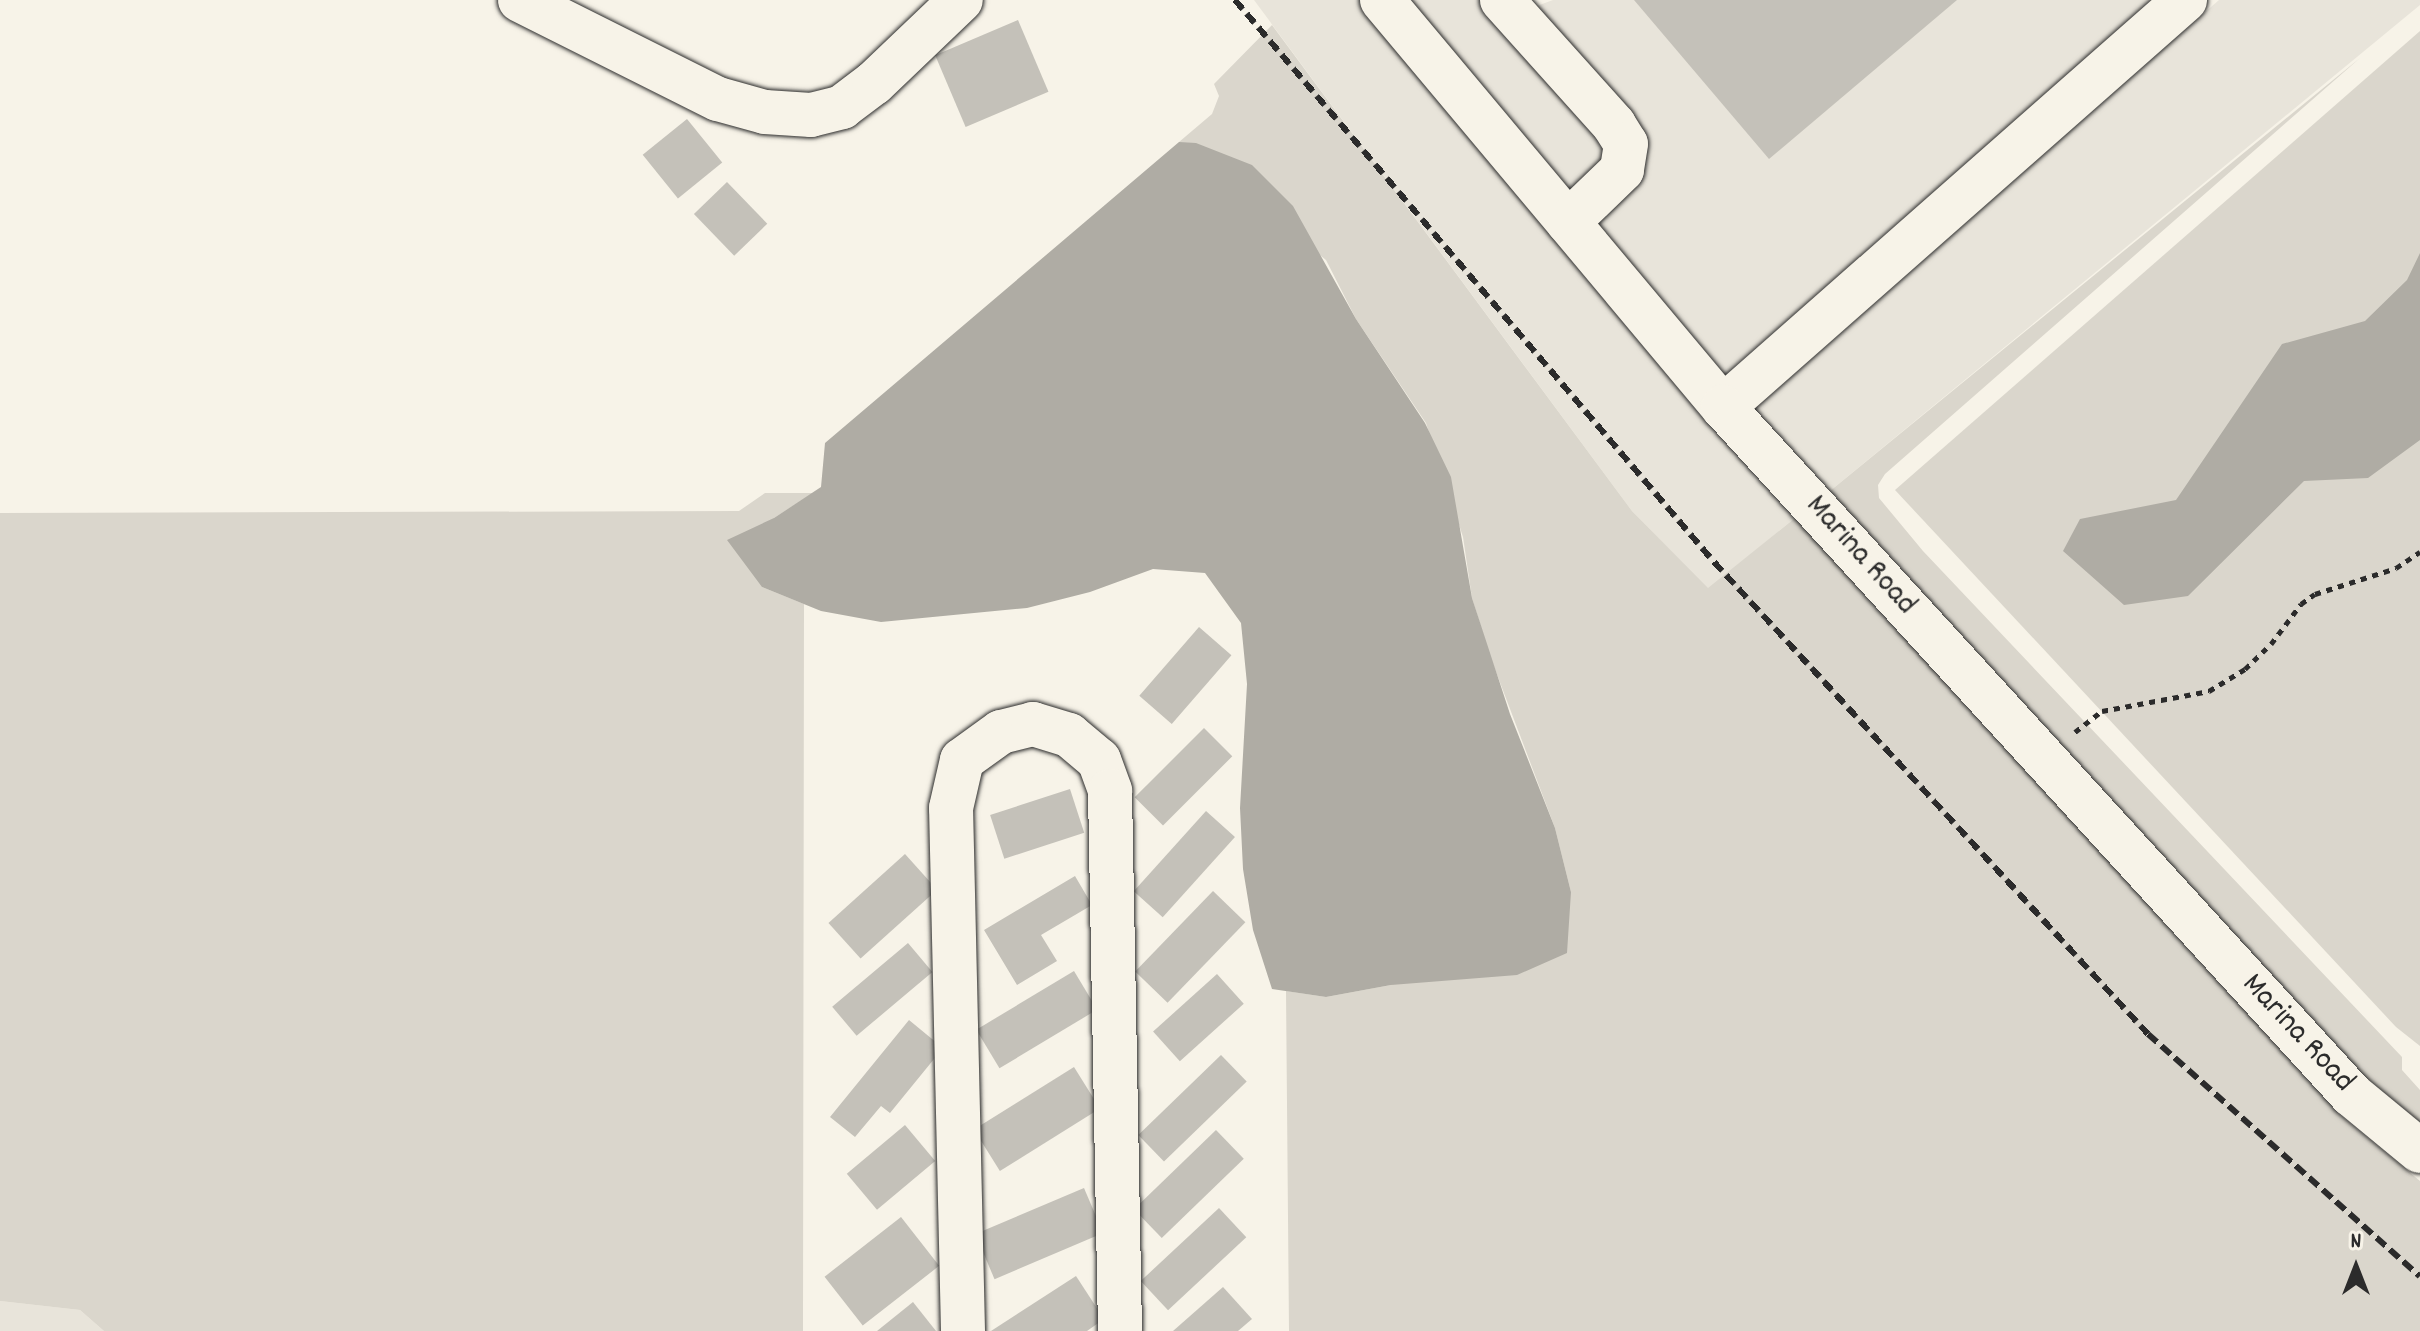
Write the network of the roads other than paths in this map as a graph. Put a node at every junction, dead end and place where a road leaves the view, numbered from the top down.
1 (520, 0) edge
2 (961, 0) edge
3 (1382, 0) edge
4 (1502, 0) edge
5 (2185, 0) edge
6 (1568, 222) junction
7 (1723, 407) junction
8 (2420, 1151) edge
9 (963, 1331) edge
10 (1120, 1331) edge

1 - 2 street
3 - 6 street, Marina Road
4 - 6 street
5 - 7 street
6 - 7 street, Marina Road
7 - 8 street, Marina Road
9 - 10 street

